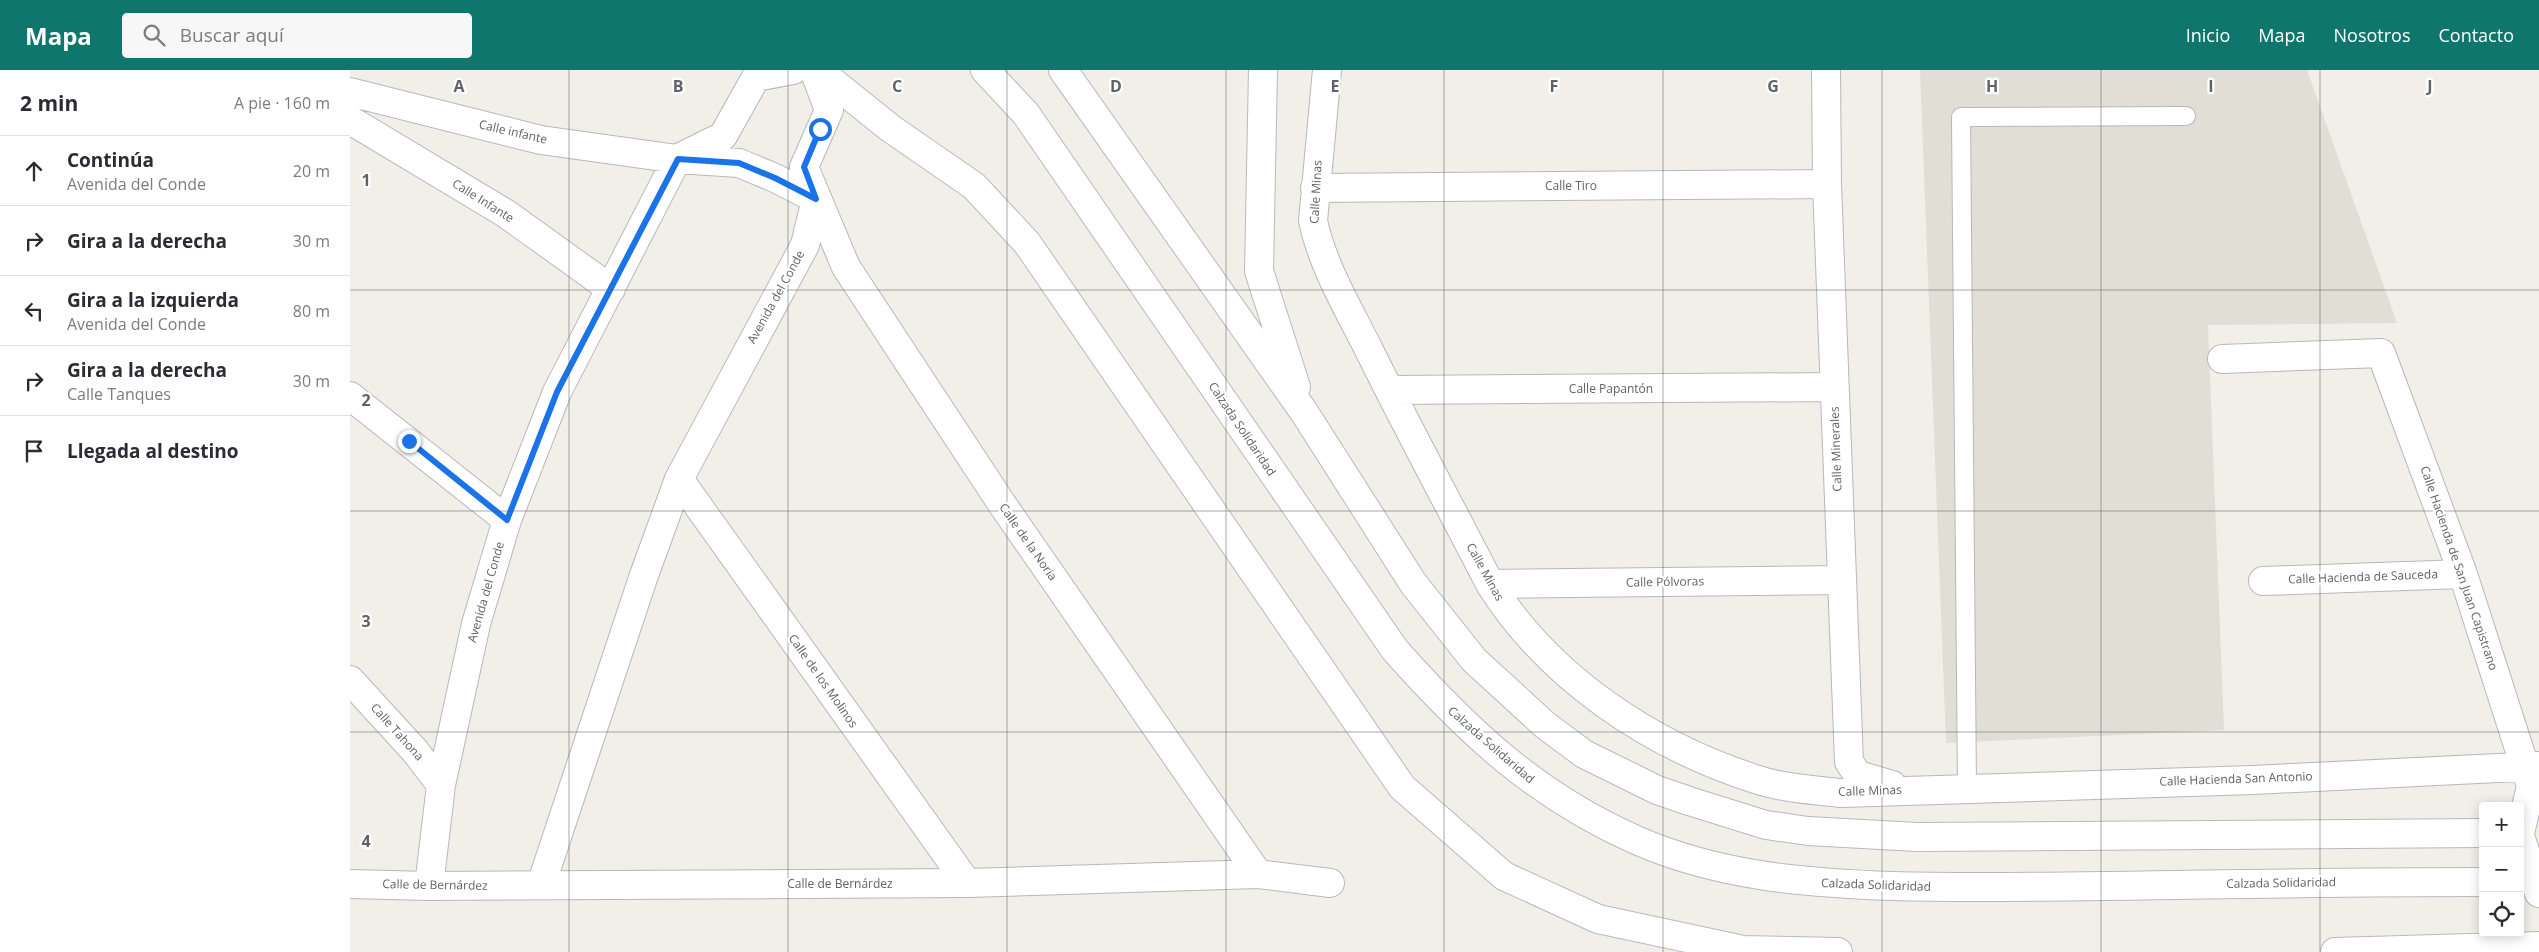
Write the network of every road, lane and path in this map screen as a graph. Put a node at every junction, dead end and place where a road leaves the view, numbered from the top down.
1 (793, 70) edge
2 (816, 70) edge
3 (985, 70) edge
4 (1063, 70) edge
5 (1263, 70) edge
6 (1327, 70) edge
7 (1826, 70) edge
8 (350, 92) edge
9 (2186, 116) dead end
10 (350, 120) edge
11 (678, 159) junction
12 (1826, 184) junction
13 (1315, 188) junction
14 (816, 199) junction
15 (610, 289) junction
16 (2222, 359) dead end
17 (1834, 388) junction
18 (1389, 390) junction
19 (350, 396) edge
20 (1304, 412) junction
21 (679, 479) junction
22 (507, 520) junction
23 (2463, 574) junction
24 (1841, 580) junction
25 (2263, 580) dead end
26 (1490, 584) junction
27 (350, 680) edge
28 (2533, 779) edge
29 (441, 785) junction
30 (1957, 788) junction
31 (1906, 790) junction
32 (2524, 817) edge
33 (2479, 833) edge
34 (2524, 834) edge
35 (2539, 835) edge
36 (2523, 847) edge
37 (1258, 874) junction
38 (2479, 882) edge
39 (967, 883) junction
40 (1330, 883) dead end
41 (350, 884) edge
42 (2533, 885) edge
43 (429, 886) junction
44 (541, 886) junction
45 (2539, 946) edge
46 (1838, 952) edge
47 (2335, 952) edge

1 - 11 street
2 - 14 street
2 - 46 street
3 - 38 street, Calzada Solidaridad
4 - 20 street
5 - 20 street
6 - 13 street, Calle Minas
7 - 12 street, Calle Minerales
8 - 11 street, Calle infante
9 - 30 lane
10 - 15 street, Calle Infante
11 - 14 street, Calle infante
11 - 15 street, Avenida del Conde
12 - 13 street, Calle Tiro
12 - 17 street, Calle Minerales
13 - 18 street, Calle Minas
14 - 21 street, Avenida del Conde
14 - 37 street, Calle de la Noria
15 - 22 street, Avenida del Conde
16 - 23 street, Calle Hacienda de San Juan Capistrano
17 - 18 street, Calle Papantón
17 - 24 street, Calle Minerales
18 - 26 street, Calle Minas
19 - 22 street
20 - 33 street
21 - 39 street, Calle de los Molinos
21 - 44 street, Avenida del Conde
22 - 29 street, Avenida del Conde
23 - 25 street, Calle Hacienda de Sauceda
23 - 28 street, Calle Hacienda de San Juan Capistrano
24 - 26 street, Calle Pólvoras
24 - 31 street, Calle Minerales
26 - 31 street, Calle Minas
27 - 29 street, Calle Tahona
28 - 30 street, Calle Hacienda San Antonio
28 - 32 street
29 - 43 street, Avenida del Conde
30 - 31 street, Calle Minas
34 - 35 street
36 - 42 street
37 - 39 street, Calle de Bernárdez
37 - 40 street, Calle de Bernárdez
39 - 44 street, Calle de Bernárdez
41 - 43 street, Calle de Bernárdez
43 - 44 street, Calle de Bernárdez
45 - 47 street

